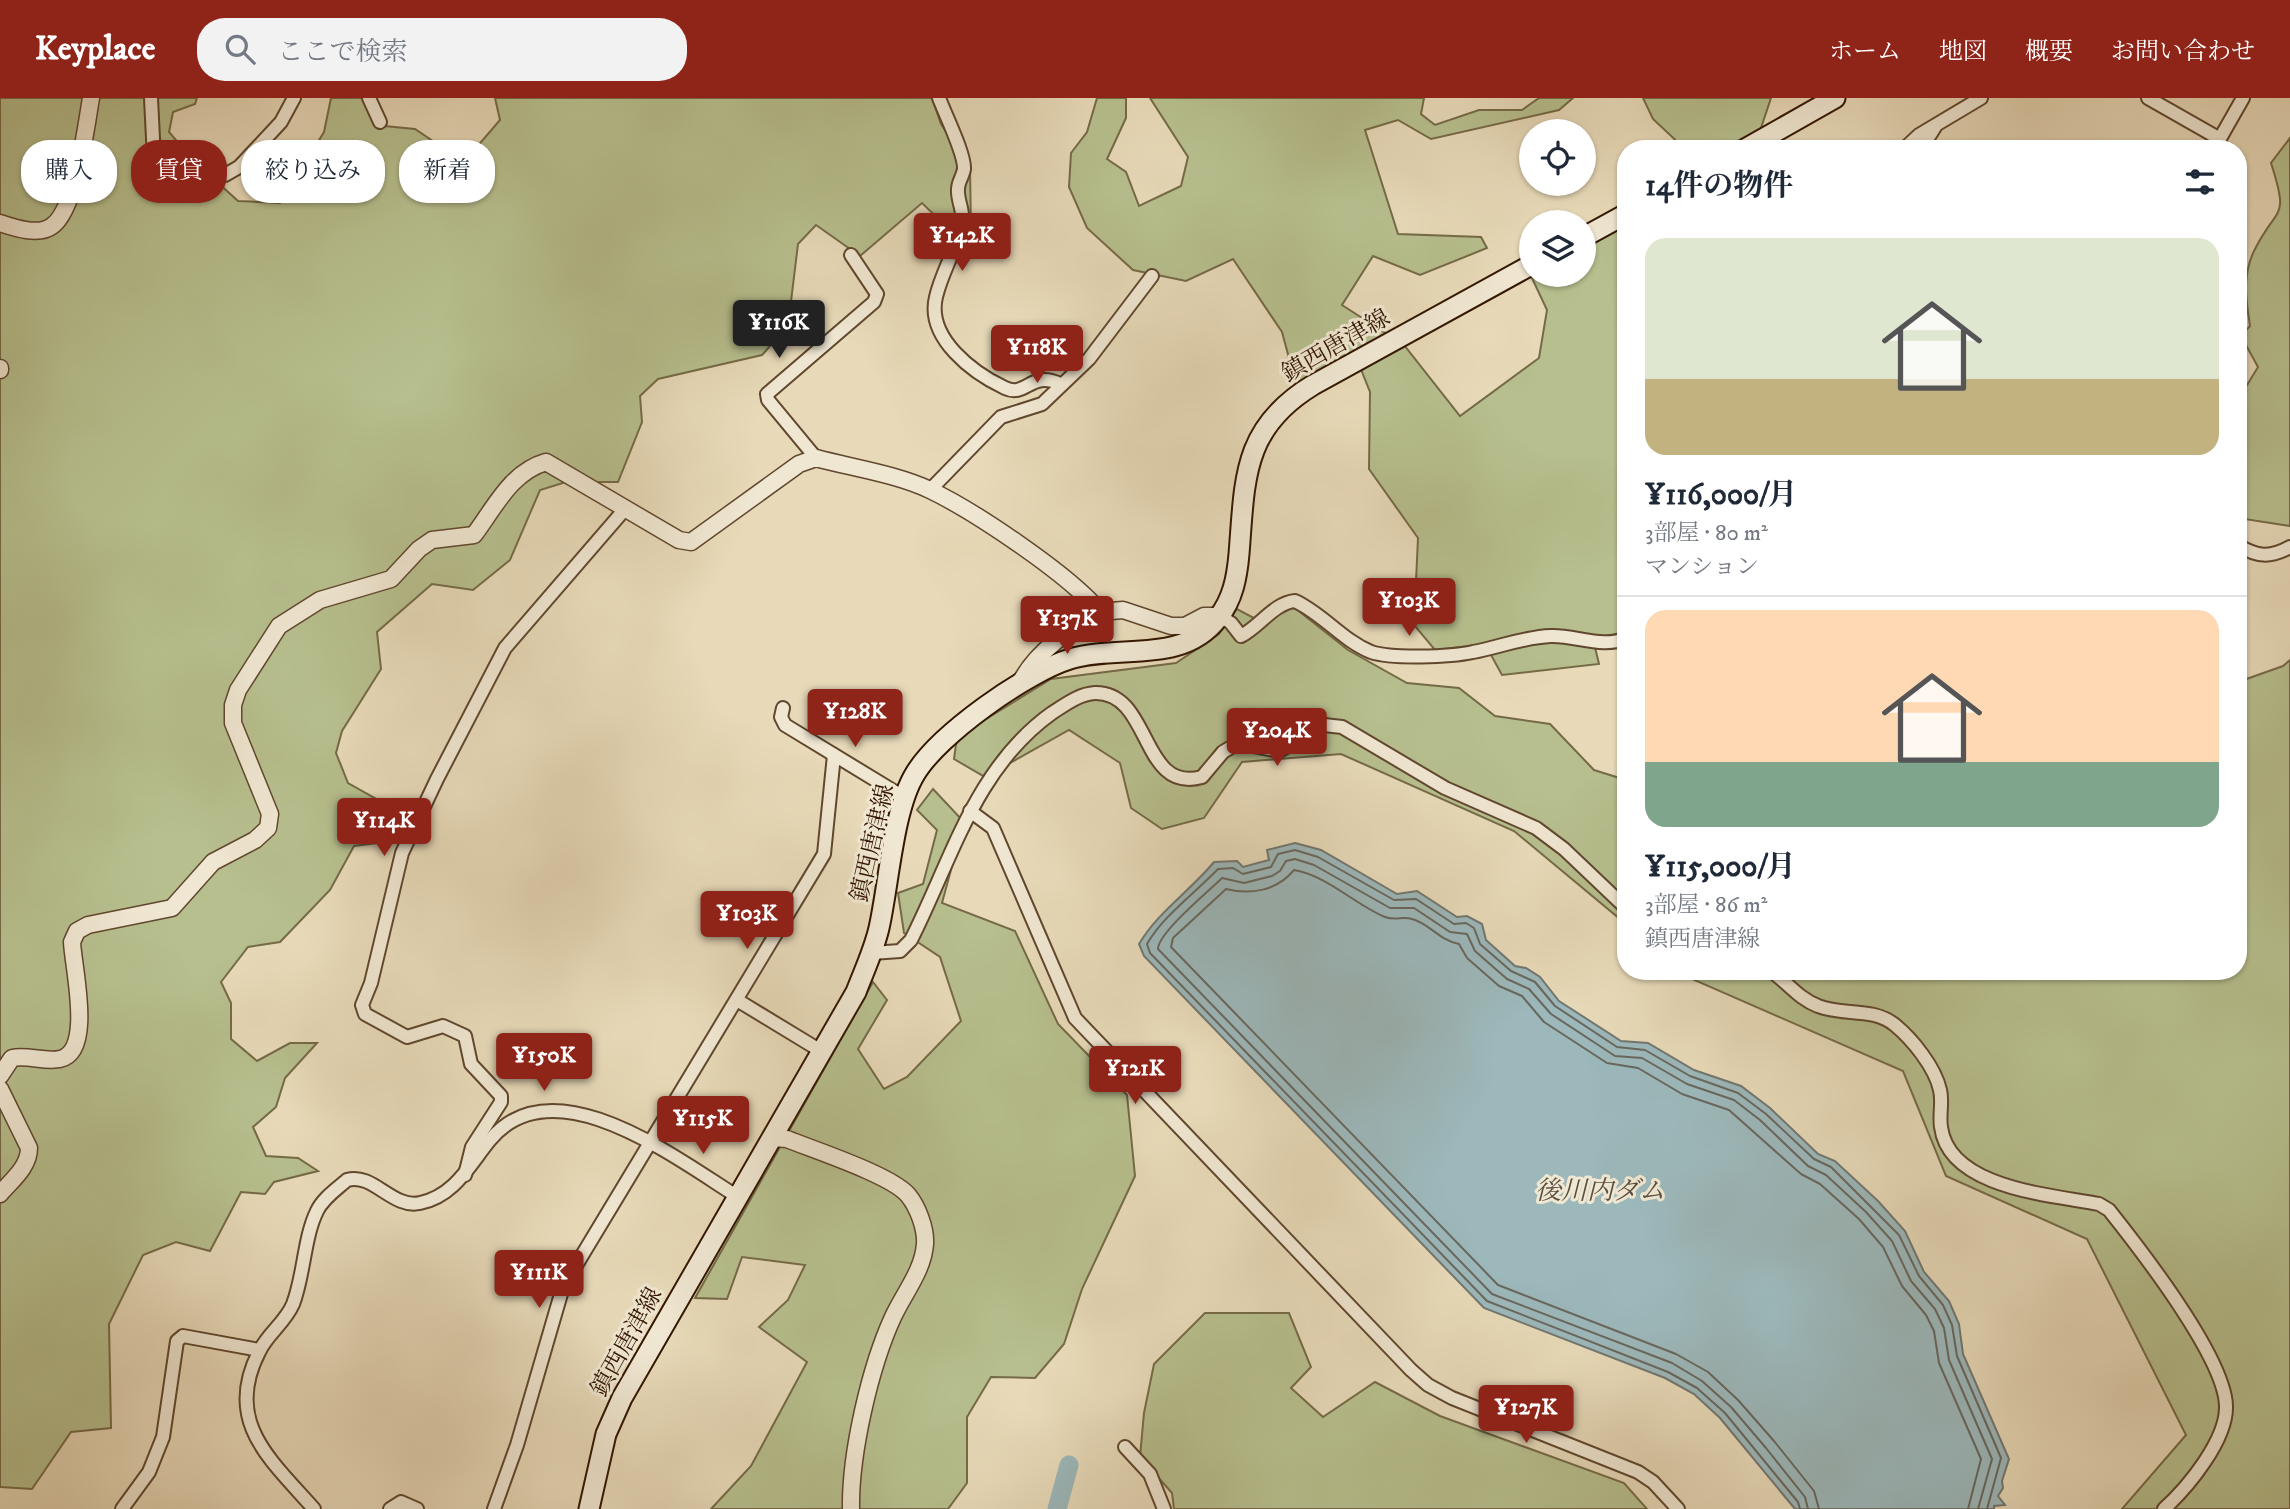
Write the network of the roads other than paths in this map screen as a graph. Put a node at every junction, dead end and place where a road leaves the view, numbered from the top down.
1 (91, 98) edge
2 (150, 98) edge
3 (294, 98) edge
4 (369, 98) edge
5 (939, 98) edge
6 (1835, 98) edge
7 (1981, 98) edge
8 (2148, 98) edge
9 (2243, 98) edge
10 (380, 122) dead end
11 (1935, 126) junction
12 (1761, 140) edge
13 (1916, 140) edge
14 (1927, 140) edge
15 (2211, 140) edge
16 (2219, 140) edge
17 (1617, 219) edge
18 (0, 223) edge
19 (1596, 230) edge
20 (851, 255) dead end
21 (1519, 272) edge
22 (1152, 276) dead end
23 (1060, 384) junction
24 (816, 458) junction
25 (930, 490) junction
26 (625, 509) junction
27 (2290, 547) edge
28 (2247, 550) edge
29 (1100, 612) junction
30 (1220, 616) junction
31 (1617, 640) edge
32 (1018, 687) junction
33 (783, 708) dead end
34 (834, 755) junction
35 (905, 798) junction
36 (970, 811) junction
37 (1617, 899) edge
38 (872, 953) junction
39 (1783, 980) edge
40 (737, 1000) junction
41 (817, 1048) dead end
42 (0, 1076) edge
43 (0, 1089) edge
44 (772, 1138) junction
45 (651, 1143) junction
46 (465, 1175) junction
47 (0, 1194) edge
48 (738, 1197) junction
49 (259, 1350) junction
50 (1125, 1447) dead end
51 (122, 1509) edge
52 (314, 1509) edge
53 (390, 1509) edge
54 (417, 1509) edge
55 (494, 1509) edge
56 (589, 1509) edge
57 (850, 1509) edge
58 (1164, 1509) edge
59 (1678, 1509) edge
60 (2164, 1509) edge

1 - 18 street
2 - 3 street
4 - 10 street
5 - 23 street
6 - 12 main road
7 - 11 street
8 - 15 street
9 - 16 street
11 - 13 street
11 - 14 street
17 - 19 main road
20 - 24 street
21 - 30 main road, 鎮西唐津線
22 - 23 street
23 - 25 street
24 - 25 street
24 - 26 street
25 - 29 street
26 - 42 street
26 - 46 street
27 - 28 street
29 - 30 street
29 - 32 street
30 - 31 street
30 - 32 main road, 鎮西唐津線
32 - 35 main road, 鎮西唐津線
33 - 34 street
34 - 35 street
34 - 40 street
35 - 38 main road, 鎮西唐津線
36 - 37 street
36 - 38 street
36 - 59 street
38 - 44 main road, 鎮西唐津線
39 - 60 street
40 - 41 street
40 - 45 street
43 - 47 street
44 - 48 main road, 鎮西唐津線
44 - 57 street
45 - 46 street
45 - 48 street
45 - 55 street
46 - 49 street
48 - 56 main road, 鎮西唐津線
49 - 51 street
49 - 52 street
50 - 58 street
53 - 54 street

